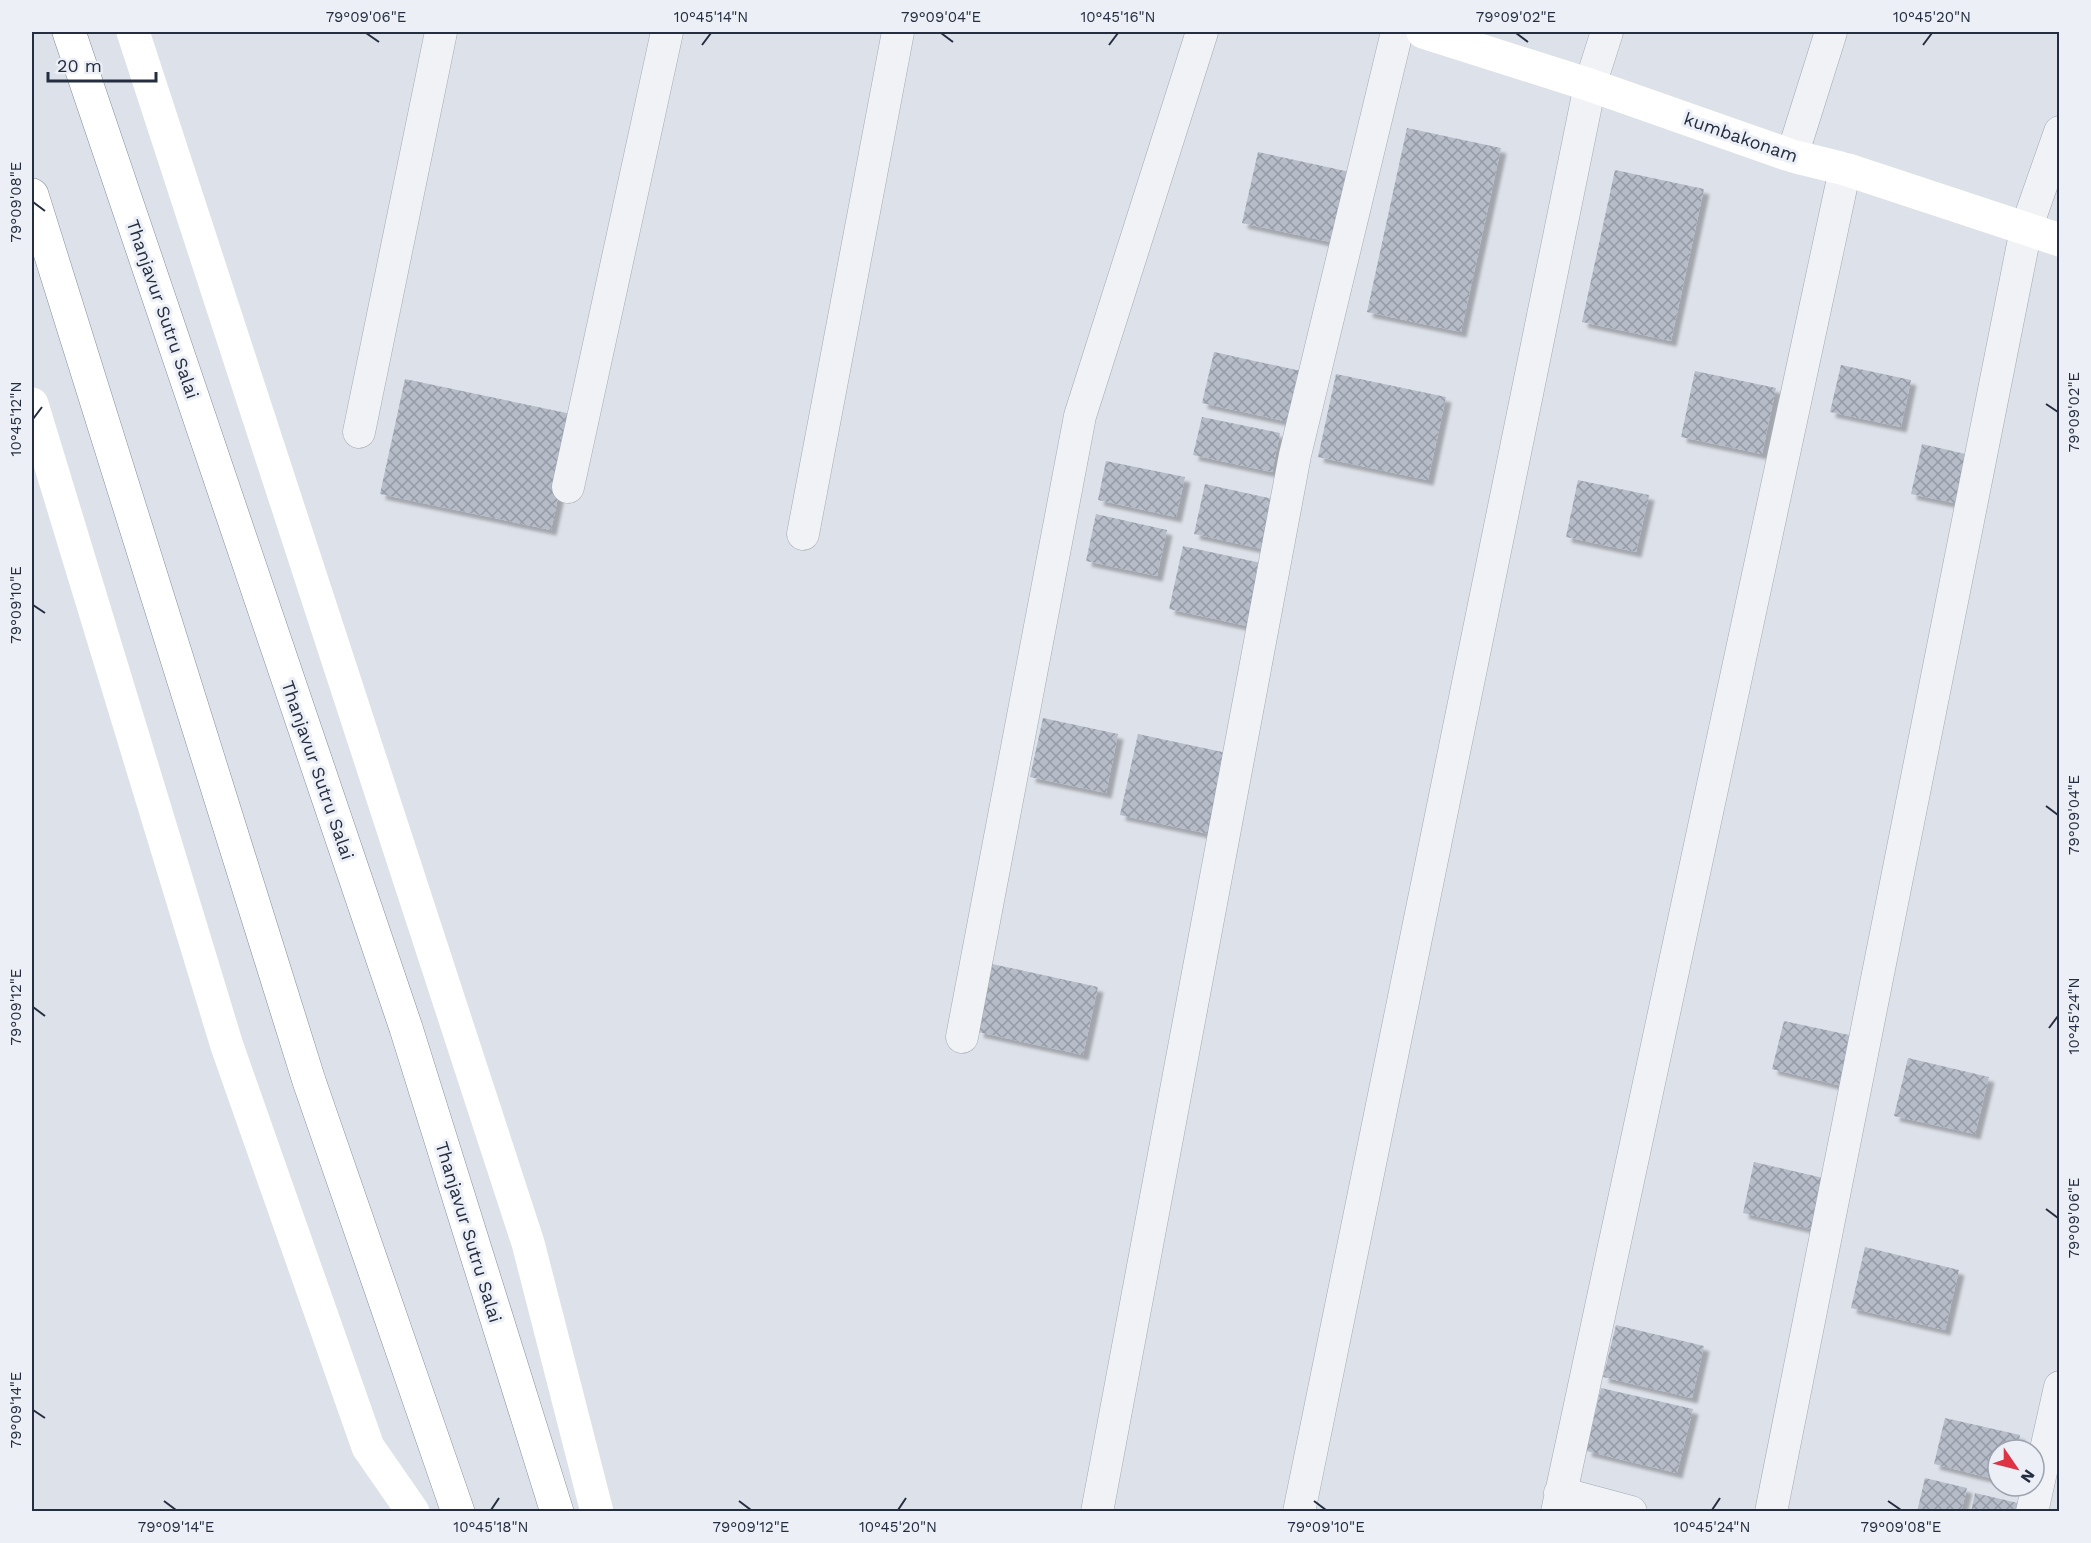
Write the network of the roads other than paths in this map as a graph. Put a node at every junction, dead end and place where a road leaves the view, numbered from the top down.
1 (69, 32) edge
2 (134, 32) edge
3 (441, 32) edge
4 (667, 32) edge
5 (898, 32) edge
6 (1202, 32) edge
7 (1397, 32) edge
8 (1424, 32) edge
9 (1607, 32) edge
10 (1831, 32) edge
11 (1590, 85) junction
12 (2060, 132) edge
13 (1792, 156) junction
14 (1845, 169) junction
15 (32, 195) edge
16 (2026, 229) junction
17 (2060, 240) edge
18 (32, 404) edge
19 (359, 432) dead end
20 (568, 487) dead end
21 (803, 534) dead end
22 (962, 1036) dead end
23 (2060, 1387) edge
24 (1558, 1502) edge
25 (413, 1512) edge
26 (458, 1512) edge
27 (557, 1512) edge
28 (597, 1512) edge
29 (1097, 1512) edge
30 (1299, 1512) edge
31 (1631, 1512) edge
32 (1771, 1512) edge
33 (2032, 1512) edge

1 - 27 main road, Thanjavur Sutru Salai
2 - 28 main road
3 - 19 street
4 - 20 street
5 - 21 street
6 - 22 street
7 - 29 street
8 - 11 main road, kumbakonam
9 - 11 street
10 - 13 street
11 - 13 main road, kumbakonam
11 - 30 street
12 - 16 street
13 - 14 main road, kumbakonam
14 - 16 main road, kumbakonam
14 - 24 street
15 - 26 main road
16 - 17 main road, kumbakonam
16 - 32 street
18 - 25 main road
23 - 33 street
24 - 31 street

